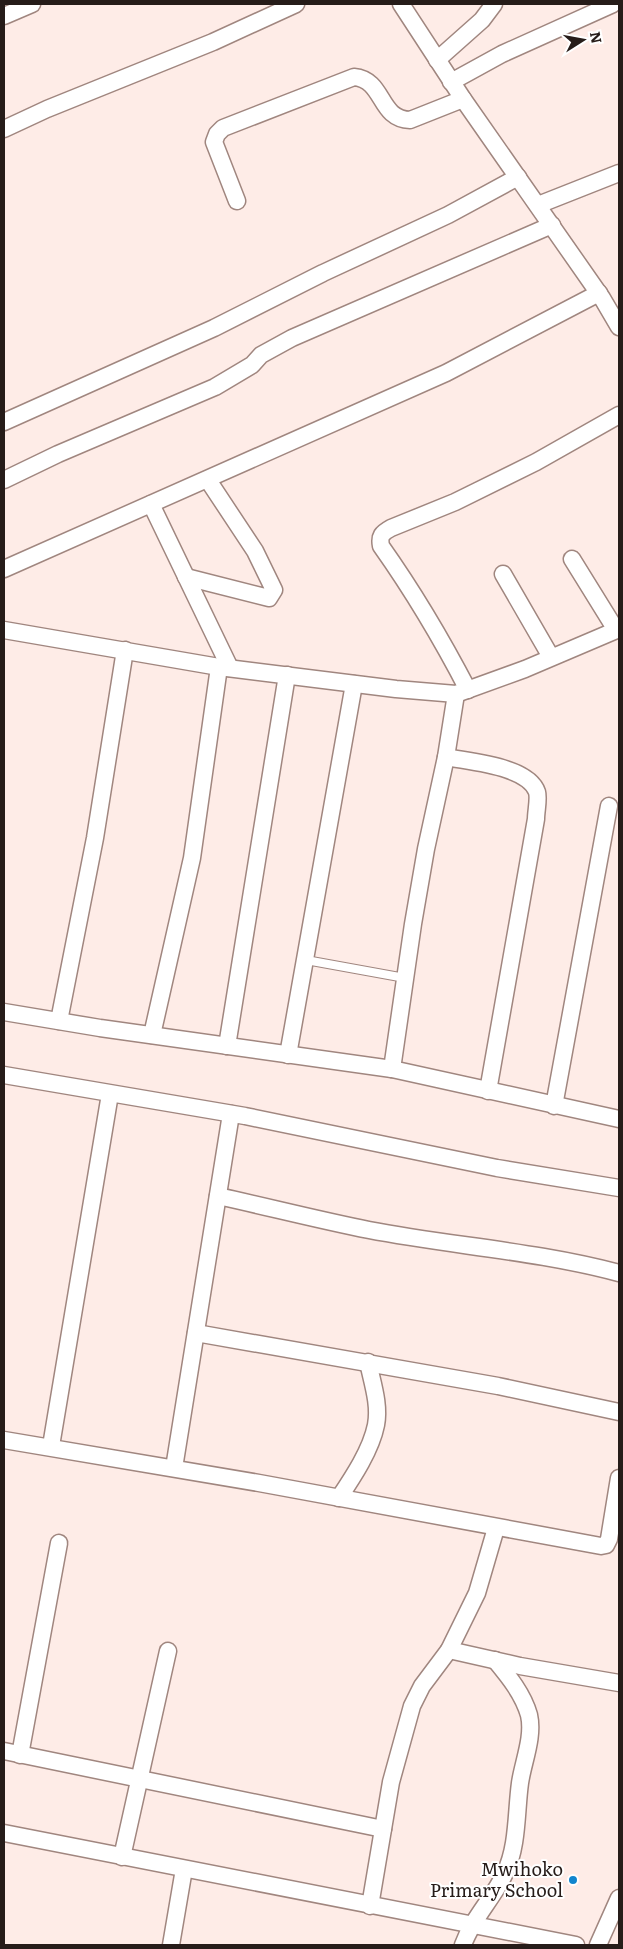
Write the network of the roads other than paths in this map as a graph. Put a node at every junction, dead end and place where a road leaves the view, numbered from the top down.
1 (32, 4) edge
2 (296, 4) edge
3 (401, 4) edge
4 (494, 4) edge
5 (613, 4) edge
6 (4, 16) edge
7 (437, 60) junction
8 (451, 82) junction
9 (463, 99) junction
10 (4, 129) edge
11 (619, 173) edge
12 (518, 177) junction
13 (237, 201) dead end
14 (538, 205) junction
15 (552, 225) junction
16 (608, 299) edge
17 (619, 327) edge
18 (619, 415) edge
19 (4, 422) edge
20 (4, 480) edge
21 (208, 480) junction
22 (151, 504) junction
23 (572, 559) dead end
24 (4, 570) edge
25 (503, 574) dead end
26 (186, 577) junction
27 (617, 629) edge
28 (4, 630) edge
29 (124, 650) junction
30 (552, 657) junction
31 (225, 667) junction
32 (287, 675) junction
33 (354, 684) junction
34 (462, 692) junction
35 (446, 757) junction
36 (608, 806) dead end
37 (306, 960) junction
38 (405, 978) junction
39 (4, 1012) edge
40 (59, 1021) junction
41 (152, 1035) junction
42 (227, 1046) junction
43 (288, 1055) junction
44 (392, 1069) junction
45 (4, 1075) edge
46 (488, 1091) junction
47 (110, 1094) junction
48 (554, 1106) junction
49 (231, 1114) junction
50 (619, 1119) edge
51 (619, 1188) edge
52 (218, 1196) junction
53 (619, 1273) edge
54 (196, 1333) junction
55 (368, 1362) junction
56 (619, 1412) edge
57 (4, 1440) edge
58 (51, 1446) junction
59 (174, 1468) junction
60 (619, 1478) edge
61 (339, 1498) junction
62 (496, 1528) junction
63 (59, 1544) dead end
64 (450, 1650) junction
65 (168, 1651) dead end
66 (495, 1660) junction
67 (619, 1683) edge
68 (4, 1751) edge
69 (20, 1754) junction
70 (138, 1778) junction
71 (383, 1829) junction
72 (4, 1833) edge
73 (122, 1856) junction
74 (184, 1869) junction
75 (619, 1898) edge
76 (370, 1906) junction
77 (470, 1925) junction
78 (171, 1945) edge
79 (463, 1945) edge
80 (576, 1945) edge
81 (598, 1945) edge

1 - 6 street
2 - 10 street
3 - 7 street
4 - 7 street
5 - 8 street
7 - 8 street
8 - 9 street
9 - 12 street
9 - 13 street
11 - 14 street
12 - 14 street
12 - 19 street
14 - 15 street
15 - 16 street
15 - 20 street
16 - 17 street
16 - 21 street
18 - 34 street
21 - 22 street
21 - 26 street
22 - 24 street
22 - 26 street
23 - 27 street
25 - 30 street
26 - 31 street
27 - 30 street
28 - 29 street
29 - 31 street
29 - 40 street
30 - 34 street
31 - 32 street
31 - 41 street
32 - 33 street
32 - 42 street
33 - 34 street
33 - 37 street
34 - 35 street
35 - 38 street
35 - 46 street
36 - 48 street
37 - 38 lane
37 - 43 street
38 - 44 street
39 - 40 street
40 - 41 street
41 - 42 street
42 - 43 street
43 - 44 street
44 - 46 street
45 - 47 street
46 - 48 street
47 - 49 street
47 - 58 street
48 - 50 street
49 - 51 street
49 - 52 street
52 - 53 street
52 - 54 street
54 - 55 street
54 - 59 street
55 - 56 street
55 - 61 street
57 - 58 street
58 - 59 street
59 - 61 street
60 - 62 street
61 - 62 street
62 - 64 street
63 - 69 street
64 - 66 street
64 - 71 street
65 - 70 street
66 - 67 street
66 - 77 street
68 - 69 street
69 - 70 street
70 - 71 street
70 - 73 street
71 - 76 street
72 - 73 street
73 - 74 street
74 - 76 street
74 - 78 street
75 - 81 street
76 - 77 street
77 - 79 street
77 - 80 street

